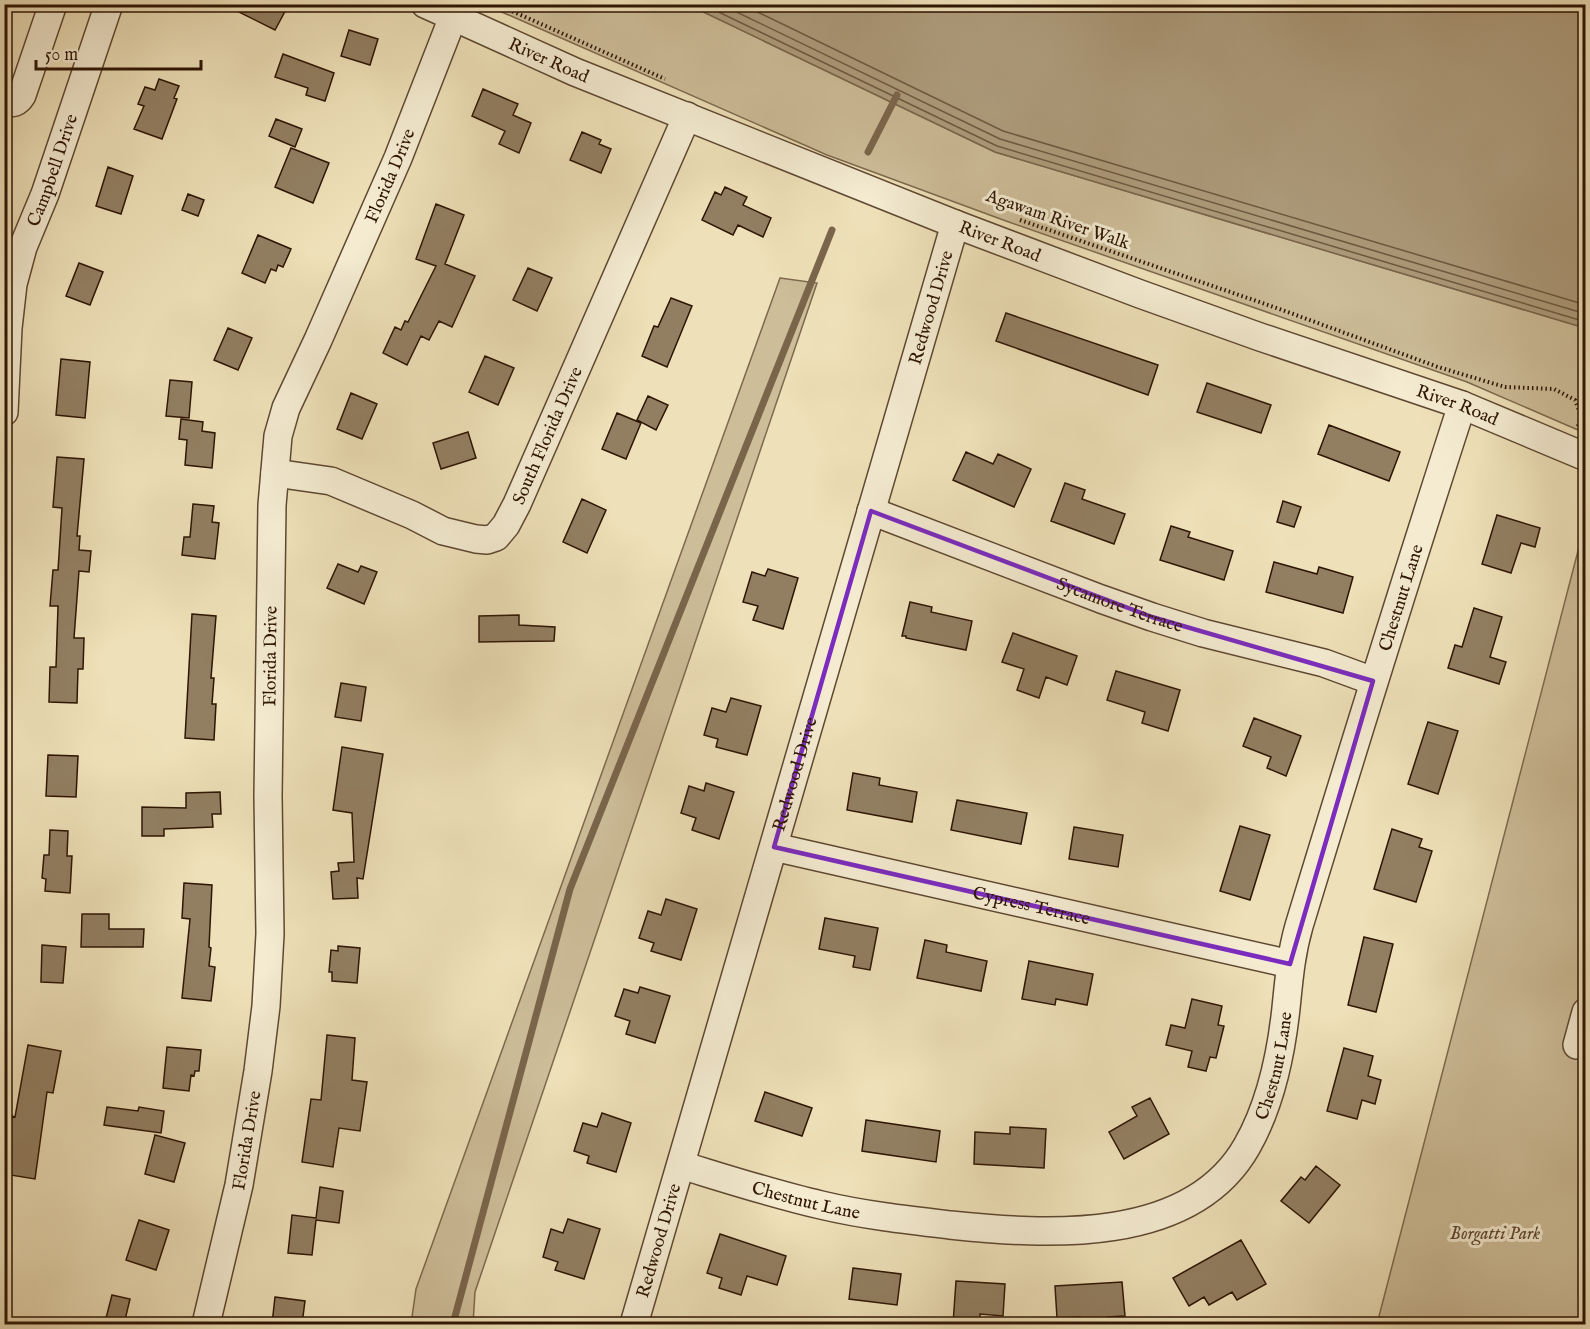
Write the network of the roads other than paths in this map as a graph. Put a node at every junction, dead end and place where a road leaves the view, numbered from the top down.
1 (53, 4) edge
2 (109, 4) edge
3 (424, 4) edge
4 (453, 18) junction
5 (4, 102) edge
6 (687, 116) junction
7 (955, 224) junction
8 (1462, 405) junction
9 (4, 412) edge
10 (1577, 453) edge
11 (275, 473) junction
12 (872, 511) junction
13 (1373, 681) junction
14 (774, 847) junction
15 (1290, 964) junction
16 (1586, 1012) edge
17 (1577, 1045) dead end
18 (681, 1165) junction
19 (207, 1324) edge
20 (634, 1324) edge

1 - 5 street
2 - 9 street, Campbell Drive
3 - 4 street, River Road
4 - 6 street, River Road
4 - 11 street, Florida Drive
6 - 7 street, River Road
6 - 11 street, South Florida Drive
7 - 8 street, River Road
7 - 12 street, Redwood Drive
8 - 10 street, River Road
8 - 13 street, Chestnut Lane
11 - 19 street, Florida Drive
12 - 13 street, Sycamore Terrace
12 - 14 street, Redwood Drive
13 - 15 street, Chestnut Lane
14 - 15 street, Cypress Terrace
14 - 18 street, Redwood Drive
15 - 18 street, Chestnut Lane
16 - 17 street
18 - 20 street, Redwood Drive

